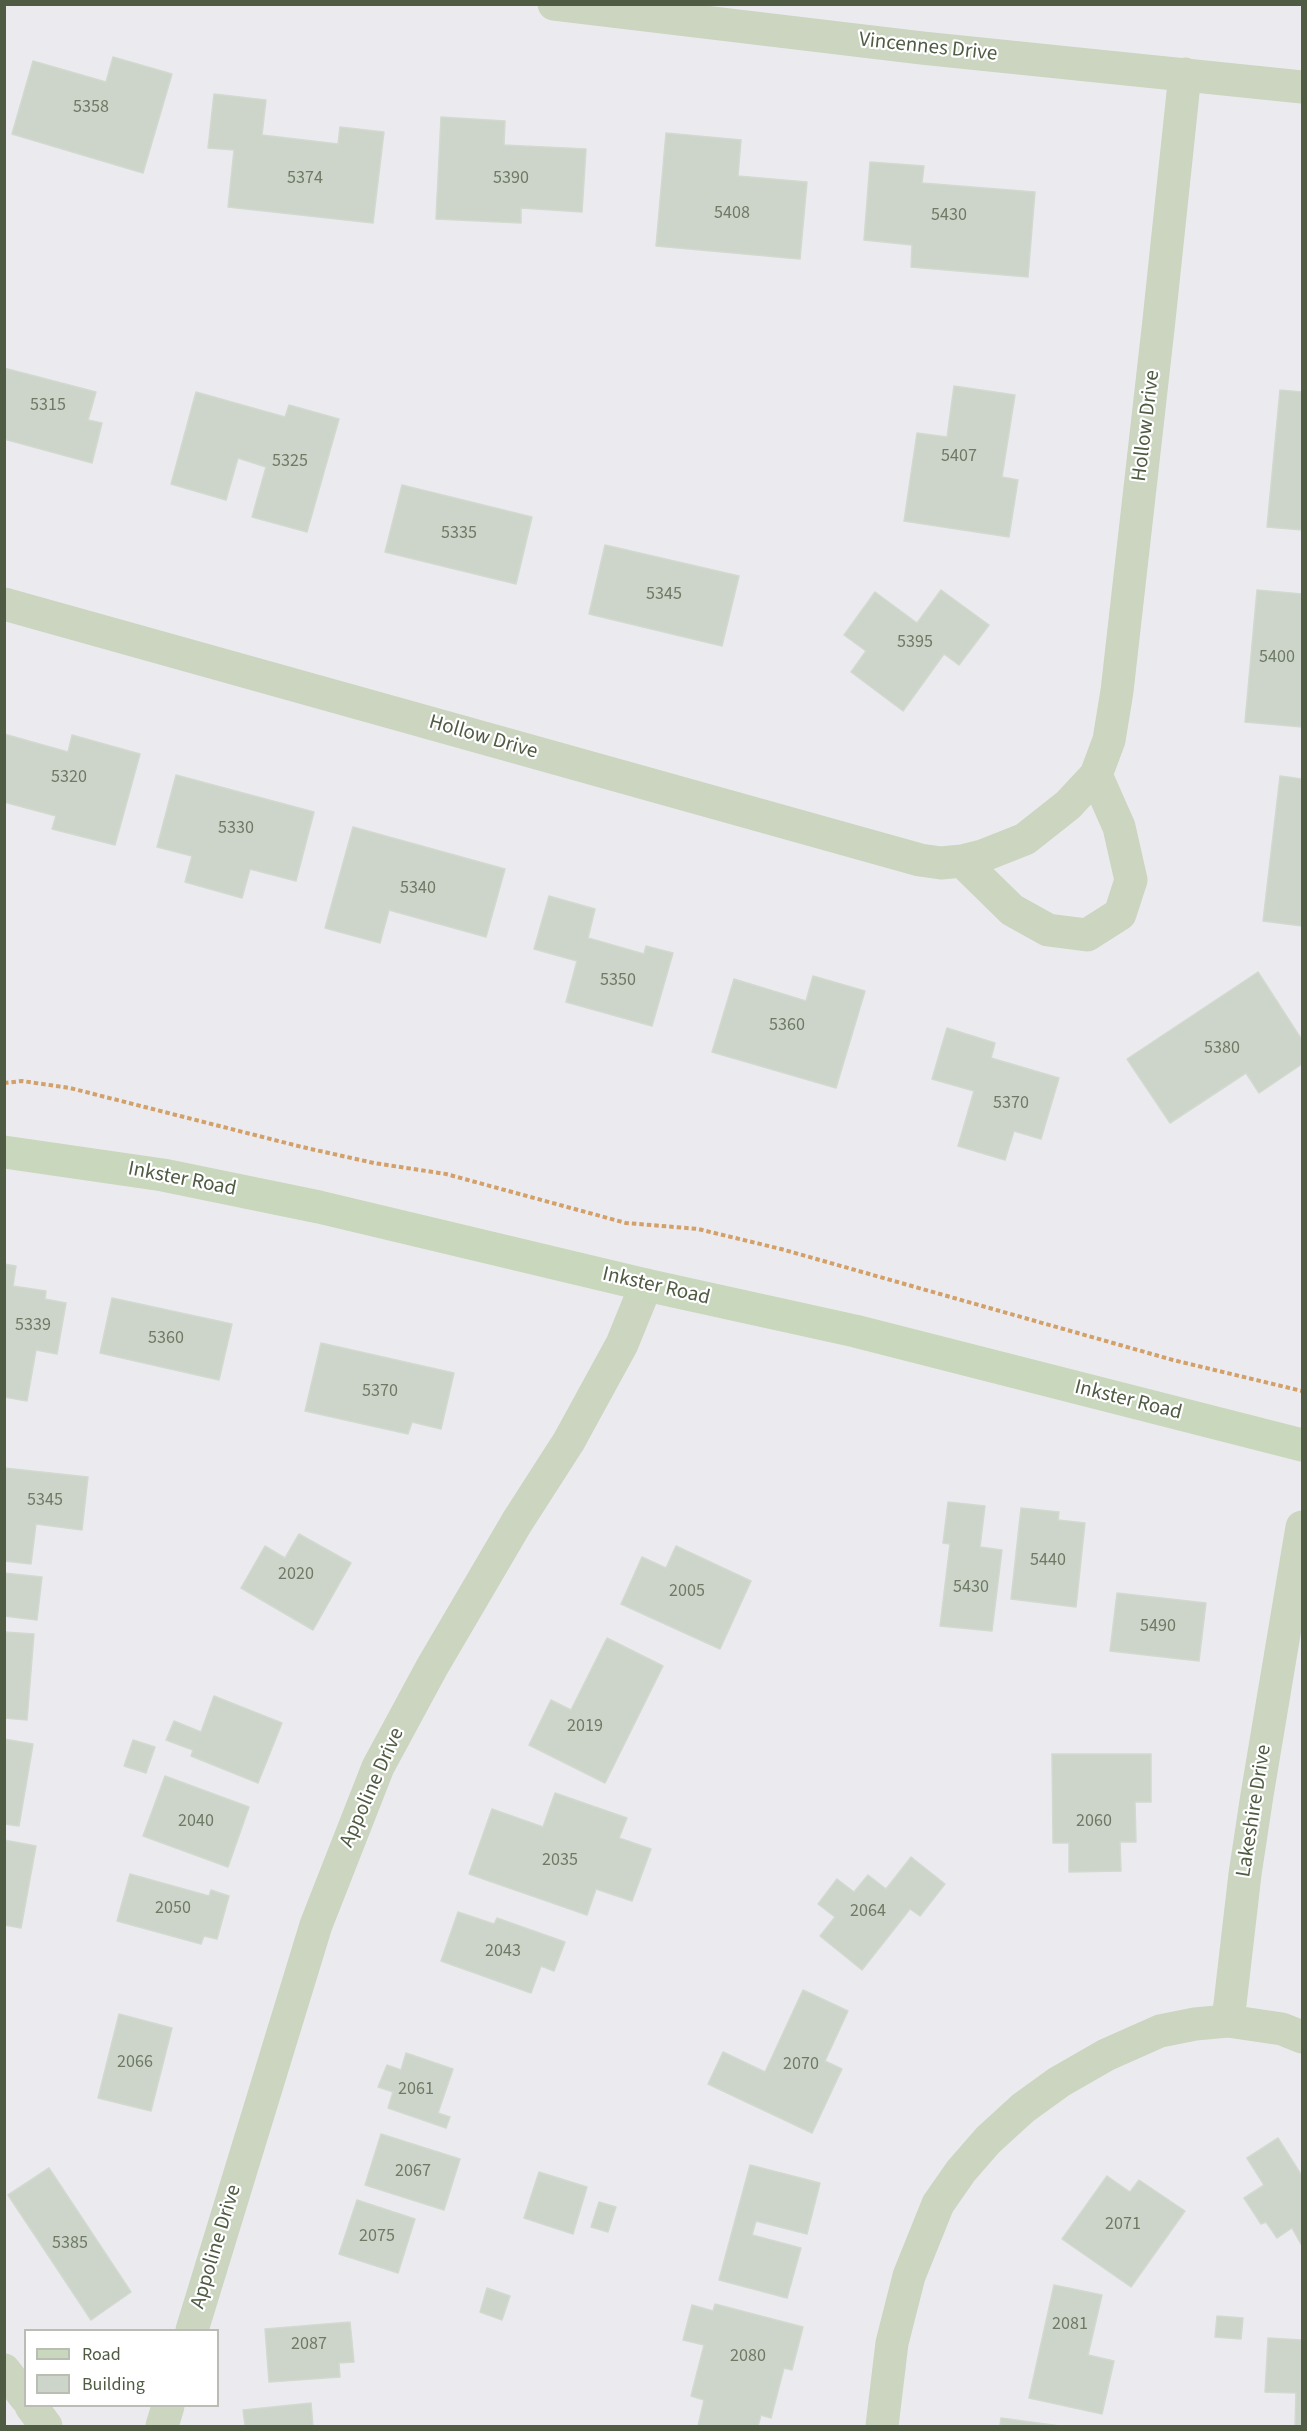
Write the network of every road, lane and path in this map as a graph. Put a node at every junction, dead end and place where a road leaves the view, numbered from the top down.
1 (554, 4) edge
2 (1185, 74) junction
3 (1302, 87) edge
4 (4, 604) edge
5 (1096, 775) junction
6 (962, 861) junction
7 (4, 1083) edge
8 (4, 1152) edge
9 (646, 1286) junction
10 (1302, 1390) edge
11 (1302, 1445) edge
12 (1302, 1527) edge
13 (1228, 2021) junction
14 (1302, 2037) edge
15 (193, 2329) edge
16 (4, 2370) edge
17 (24, 2395) edge
18 (32, 2407) edge
19 (168, 2407) edge
20 (46, 2427) edge
21 (162, 2427) edge
22 (882, 2427) edge

1 - 2 street, Vincennes Drive
2 - 3 street, Vincennes Drive
2 - 5 street, Hollow Drive
4 - 6 street, Hollow Drive
5 - 6 street, Hollow Drive
5 - 6 street
7 - 10 path
8 - 9 street, Inkster Road
9 - 11 street, Inkster Road
9 - 15 street, Appoline Drive
12 - 13 street, Lakeshire Drive
13 - 14 street
13 - 22 street
16 - 17 street
18 - 20 street
19 - 21 street

